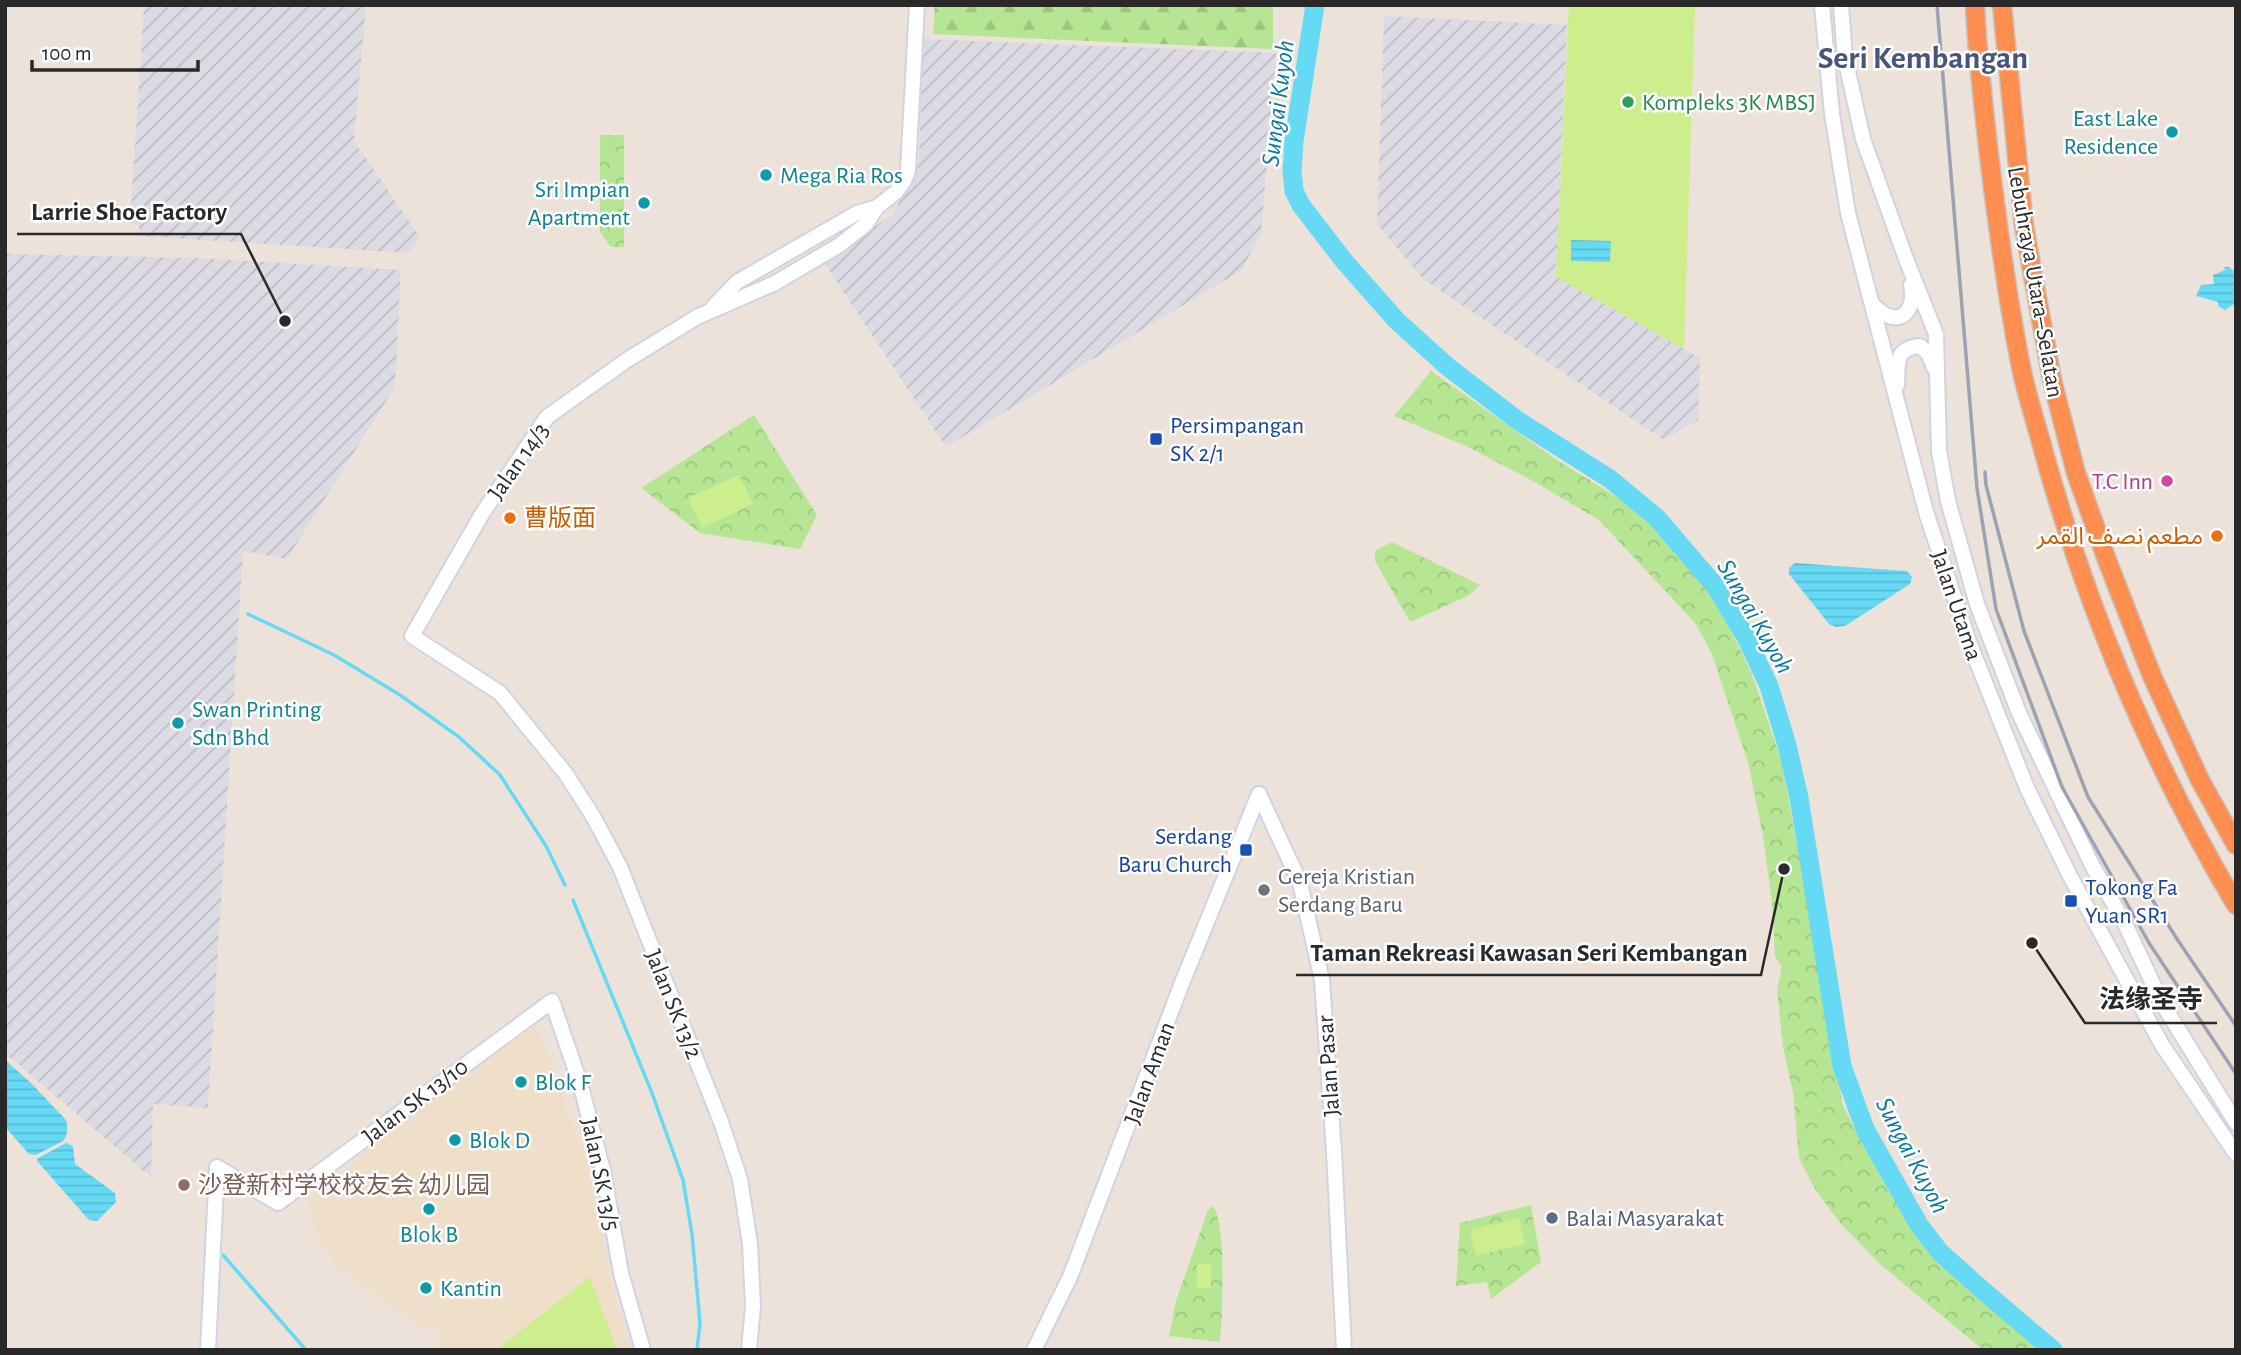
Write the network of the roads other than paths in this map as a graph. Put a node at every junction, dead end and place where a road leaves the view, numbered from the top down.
1 (917, 5) edge
2 (1822, 5) edge
3 (1841, 5) edge
4 (1975, 5) edge
5 (2002, 5) edge
6 (877, 207) junction
7 (796, 247) junction
8 (1906, 259) junction
9 (744, 297) junction
10 (1872, 304) junction
11 (710, 310) junction
12 (1936, 373) junction
13 (1897, 401) junction
14 (1934, 538) junction
15 (412, 636) joint
16 (1259, 794) joint
17 (2236, 845) edge
18 (2236, 905) edge
19 (552, 1001) joint
20 (2236, 1123) edge
21 (2236, 1154) edge
22 (208, 1350) edge
23 (643, 1350) edge
24 (750, 1350) edge
25 (1034, 1350) edge
26 (1344, 1350) edge

1 - 6 street, Jalan 14/3
2 - 10 street, Jalan Utama
3 - 8 street, Jalan Utama
4 - 18 highway, Lebuhraya Utara–Selatan
5 - 17 highway, Lebuhraya Utara–Selatan
6 - 7 street, Jalan 14/3
6 - 9 street, Jalan 14/3
7 - 9 street
7 - 11 street, Jalan 14/3
8 - 10 street
8 - 12 street, Jalan Utama
9 - 11 street, Jalan 14/3
10 - 13 street, Jalan Utama
10 - 14 street
11 - 15 street, Jalan 14/3
12 - 13 street
12 - 20 street, Jalan Utama
13 - 14 street, Jalan Utama
14 - 21 street, Jalan Utama
15 - 24 street, Jalan SK 13/2
16 - 25 street, Jalan Aman
16 - 26 street, Jalan Pasar
19 - 22 street, Jalan SK 13/10
19 - 23 street, Jalan SK 13/5

